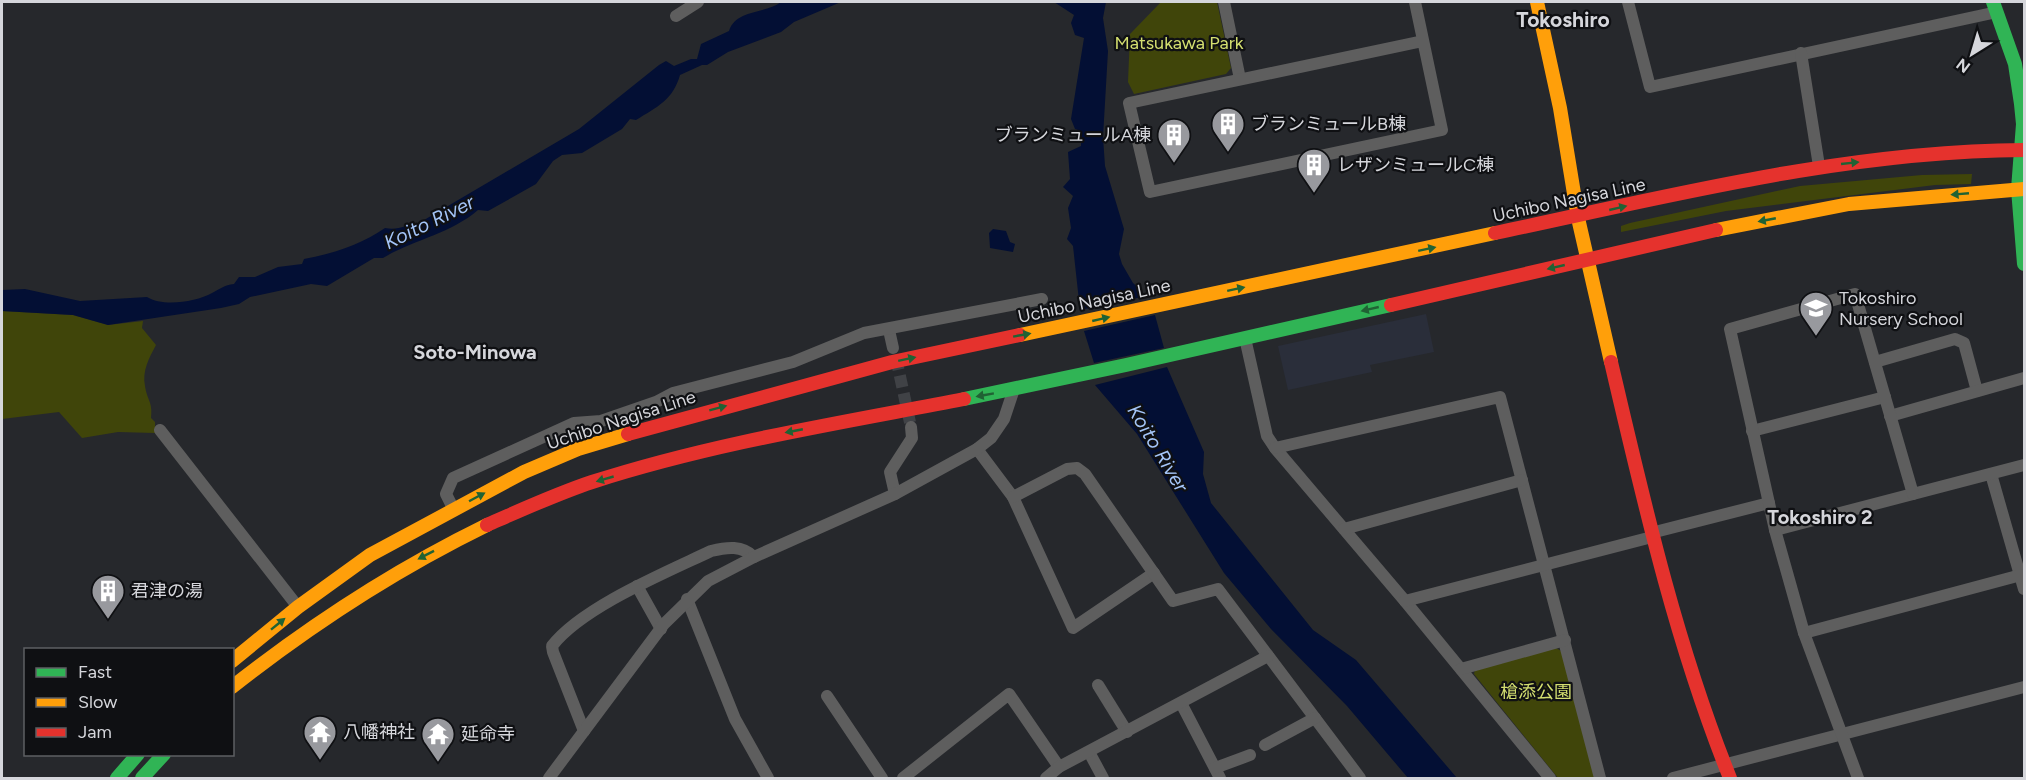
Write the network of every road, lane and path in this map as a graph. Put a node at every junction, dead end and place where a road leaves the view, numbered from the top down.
1 (698, 2) edge
2 (1224, 2) edge
3 (1415, 2) edge
4 (1537, 2) edge
5 (1628, 2) edge
6 (1995, 7) edge
7 (676, 16) dead end
8 (1424, 41) junction
9 (1801, 53) junction
10 (1240, 80) junction
11 (2023, 150) edge
12 (1819, 166) junction
13 (2021, 189) edge
14 (1578, 218) junction
15 (1589, 260) junction
16 (2025, 264) edge
17 (1042, 299) dead end
18 (889, 330) junction
19 (1245, 338) junction
20 (894, 348) tunnel mouth
21 (1875, 362) junction
22 (758, 371) junction
23 (2025, 378) edge
24 (1014, 389) junction
25 (1977, 391) junction
26 (765, 395) junction
27 (1885, 397) junction
28 (1890, 416) junction
29 (911, 427) tunnel mouth
30 (160, 429) dead end
31 (1752, 431) junction
32 (1275, 448) junction
33 (977, 449) junction
34 (2025, 465) edge
35 (1991, 474) junction
36 (1522, 480) junction
37 (895, 494) junction
38 (1913, 494) junction
39 (1013, 498) junction
40 (1769, 503) junction
41 (453, 510) junction
42 (1344, 529) junction
43 (1775, 530) junction
44 (1652, 535) junction
45 (754, 557) junction
46 (1545, 563) junction
47 (1154, 573) junction
48 (2021, 576) junction
49 (637, 586) junction
50 (2025, 588) edge
51 (687, 599) junction
52 (1405, 601) junction
53 (298, 607) junction
54 (661, 629) junction
55 (1803, 633) junction
56 (1565, 640) junction
57 (1268, 656) junction
58 (234, 659) edge
59 (1461, 669) junction
60 (234, 685) edge
61 (1098, 685) dead end
62 (2025, 687) edge
63 (827, 696) dead end
64 (1181, 703) junction
65 (1315, 718) junction
66 (584, 731) junction
67 (1127, 732) junction
68 (1840, 736) junction
69 (1265, 745) dead end
70 (1089, 752) junction
71 (1250, 755) dead end
72 (136, 756) edge
73 (162, 756) edge
74 (1059, 767) junction
75 (1728, 772) edge
76 (1217, 773) edge
77 (117, 778) edge
78 (142, 778) edge
79 (549, 778) edge
80 (768, 778) edge
81 (882, 778) edge
82 (903, 778) edge
83 (1046, 778) edge
84 (1103, 778) edge
85 (1357, 778) edge
86 (1550, 778) edge
87 (1600, 778) edge
88 (1673, 778) edge
89 (1858, 778) edge

1 - 7 street
2 - 10 street
3 - 8 street
4 - 14 main road
5 - 9 street
6 - 9 street
6 - 11 main road
8 - 10 street
8 - 10 street
9 - 12 street
12 -> 11 main road, Uchibo Nagisa Line
11 - 13 main road
14 -> 12 main road, Uchibo Nagisa Line
13 -> 15 main road
13 - 16 main road
14 - 15 main road
26 -> 14 main road, Uchibo Nagisa Line
15 -> 19 main road
15 - 44 main road
17 - 18 street
18 - 20 street
18 - 22 street
19 - 24 main road
19 - 32 street
21 - 25 street
21 - 27 street
21 - 31 street
22 - 26 street
22 - 41 street
23 - 25 street
24 - 33 street
24 -> 60 main road
25 - 28 street
41 -> 26 main road, Uchibo Nagisa Line
27 - 28 street
27 - 31 street
28 - 38 street
29 - 37 street
30 - 53 street
31 - 40 street
32 - 36 street
32 - 42 street
33 - 37 street
33 - 39 street
34 - 35 street
35 - 38 street
35 - 48 street
36 - 42 street
36 - 46 street
37 - 45 street
38 - 43 street
39 - 47 street
39 - 47 street
40 - 43 street
40 - 44 street
41 - 53 main road, Uchibo Nagisa Line
42 - 52 street
43 - 55 street
44 - 46 street
44 - 75 main road
45 - 49 street
45 - 51 street
46 - 52 street
46 - 56 street
47 - 57 street
48 - 50 street
48 - 55 street
49 - 54 street
49 - 66 street
51 - 54 street
51 - 80 street
52 - 59 street
58 -> 53 main road, Uchibo Nagisa Line
54 - 66 street
55 - 68 street
56 - 59 street
56 - 87 street
57 - 64 street
57 - 65 street
59 - 86 street
61 - 67 street
62 - 68 street
63 - 81 street
64 - 67 street
64 - 76 street
65 - 69 street
65 - 85 street
66 - 79 street
67 - 70 street
68 - 75 street
68 - 89 street
70 - 74 street
70 - 84 street
71 - 76 street
72 - 77 main road
73 - 78 main road
74 - 82 street
74 - 83 street
75 - 88 street

